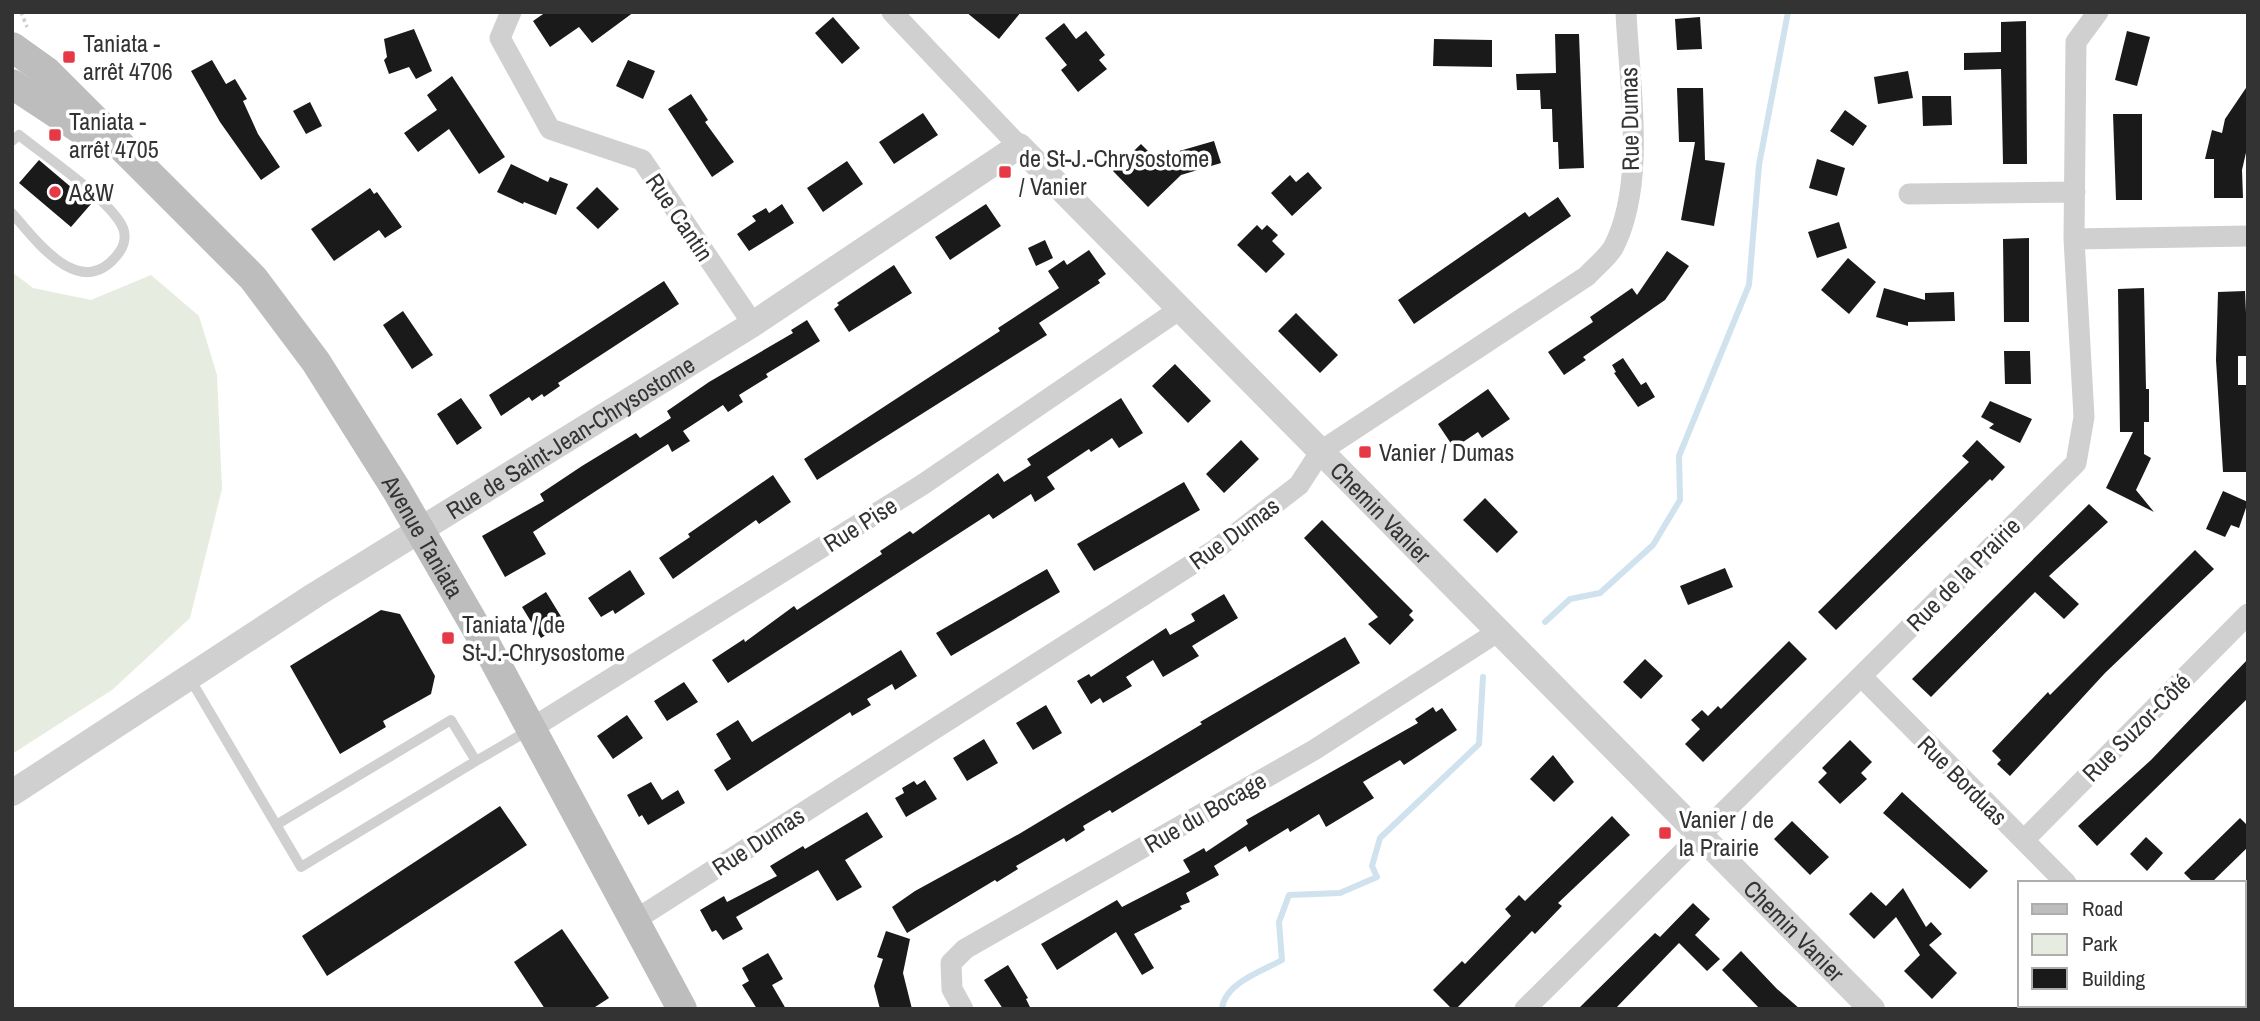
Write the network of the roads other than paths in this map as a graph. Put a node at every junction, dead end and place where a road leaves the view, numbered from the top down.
1 (511, 12) edge
2 (892, 12) edge
3 (1626, 12) edge
4 (2098, 12) edge
5 (13, 49) edge
6 (12, 84) edge
7 (12, 141) edge
8 (1019, 146) junction
9 (149, 175) junction
10 (2075, 192) junction
11 (1909, 194) dead end
12 (12, 213) edge
13 (2248, 236) edge
14 (2074, 239) junction
15 (1180, 309) junction
16 (753, 324) junction
17 (1321, 451) junction
18 (420, 530) junction
19 (2248, 614) edge
20 (1499, 631) junction
21 (1861, 676) junction
22 (189, 677) junction
23 (532, 728) junction
24 (476, 761) junction
25 (12, 793) edge
26 (276, 825) junction
27 (1701, 835) junction
28 (2024, 840) junction
29 (2064, 881) edge
30 (632, 922) junction
31 (675, 1006) edge
32 (963, 1009) edge
33 (1525, 1009) edge
34 (1871, 1009) edge

1 - 16 street, Rue Cantin
2 - 8 street, Chemin Vanier
3 - 17 street, Rue Dumas
4 - 10 street, Rue de la Prairie
5 - 9 main road, Avenue Taniata
6 - 9 main road, Avenue Taniata
7 - 12 lane
8 - 15 street, Chemin Vanier
8 - 16 street, Rue de Saint-Jean-Chrysostome
9 - 18 main road, Avenue Taniata
10 - 11 street
10 - 14 street, Rue de la Prairie
13 - 14 street
14 - 21 street, Rue de la Prairie
15 - 17 street, Chemin Vanier
15 - 23 street, Rue Pise
16 - 18 street, Rue de Saint-Jean-Chrysostome
17 - 20 street, Chemin Vanier
17 - 30 street, Rue Dumas
18 - 22 street, Rue de Saint-Jean-Chrysostome
18 - 23 main road, Avenue Taniata
19 - 28 street, Rue Suzor-Côté
20 - 27 street, Chemin Vanier
20 - 32 street, Rue du Bocage
21 - 27 street, Rue de la Prairie
21 - 28 street, Rue Borduas
22 - 25 street, Rue de Saint-Jean-Chrysostome
22 - 26 lane
23 - 24 lane
23 - 30 main road, Avenue Taniata
24 - 26 lane
24 - 26 lane
27 - 33 street, Rue de la Prairie
27 - 34 street, Chemin Vanier
28 - 29 street, Rue Borduas
30 - 31 main road, Avenue Taniata

